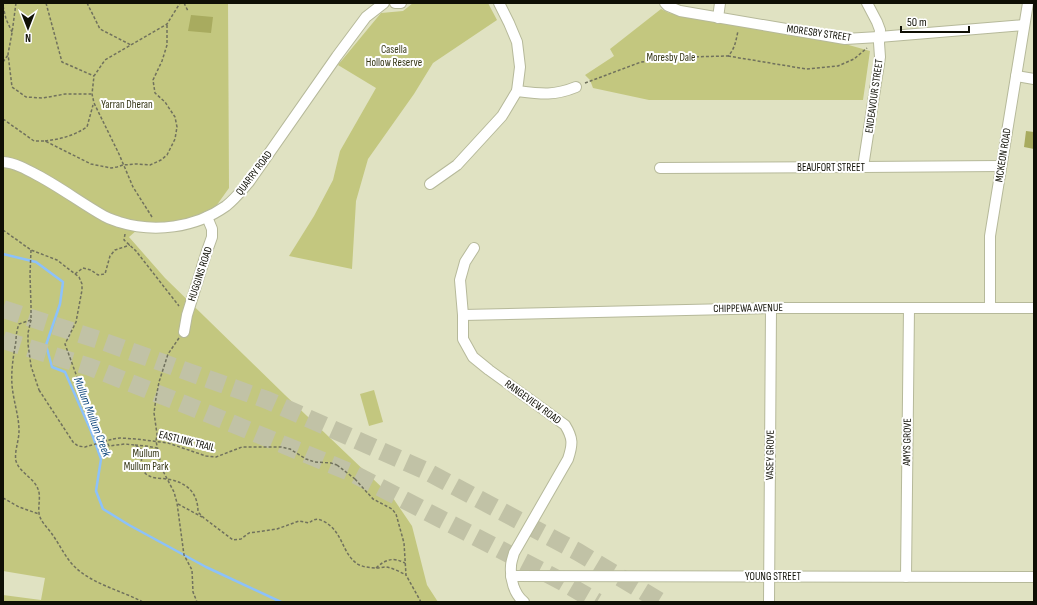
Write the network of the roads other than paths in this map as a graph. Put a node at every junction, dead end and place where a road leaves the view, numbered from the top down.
1 (384, 3) edge
2 (395, 3) edge
3 (401, 3) edge
4 (499, 3) edge
5 (665, 3) edge
6 (720, 3) edge
7 (867, 3) edge
8 (1028, 3) edge
9 (718, 18) junction
10 (1024, 25) junction
11 (879, 37) junction
12 (1016, 76) junction
13 (1034, 79) edge
14 (576, 87) road end
15 (518, 91) junction
16 (3, 162) edge
17 (1001, 166) junction
18 (863, 167) junction
19 (660, 168) dead end
20 (430, 184) dead end
21 (208, 217) junction
22 (474, 248) dead end
23 (771, 308) junction
24 (909, 308) junction
25 (990, 308) junction
26 (1034, 308) edge
27 (463, 315) junction
28 (184, 332) road end
29 (512, 576) junction
30 (769, 576) junction
31 (906, 577) junction
32 (1034, 577) edge
33 (524, 602) edge
34 (769, 602) edge

1 - 21 street, QUARRY ROAD
2 - 3 street
4 - 15 street
5 - 9 street, MORESBY STREET
6 - 9 street
7 - 11 street, ENDEAVOUR STREET
8 - 10 street, MCKEON ROAD
9 - 11 street, MORESBY STREET
10 - 11 street, MORESBY STREET
10 - 12 street, MCKEON ROAD
11 - 18 street, ENDEAVOUR STREET
12 - 13 street
12 - 17 street, MCKEON ROAD
14 - 15 street
15 - 20 street
16 - 21 street, QUARRY ROAD
17 - 18 street, BEAUFORT STREET
17 - 25 street, MCKEON ROAD
18 - 19 street, BEAUFORT STREET
21 - 28 street, HUGGINS ROAD
22 - 27 street, RANGEVIEW ROAD
23 - 24 street, CHIPPEWA AVENUE
23 - 27 street, CHIPPEWA AVENUE
23 - 30 street, VASEY GROVE
24 - 25 street, CHIPPEWA AVENUE
24 - 31 street, AMYS GROVE
25 - 26 street, CHIPPEWA AVENUE
27 - 29 street, RANGEVIEW ROAD
29 - 30 street, YOUNG STREET
29 - 33 street, RANGEVIEW ROAD
30 - 31 street, YOUNG STREET
30 - 34 street, VASEY GROVE
31 - 32 street, YOUNG STREET

